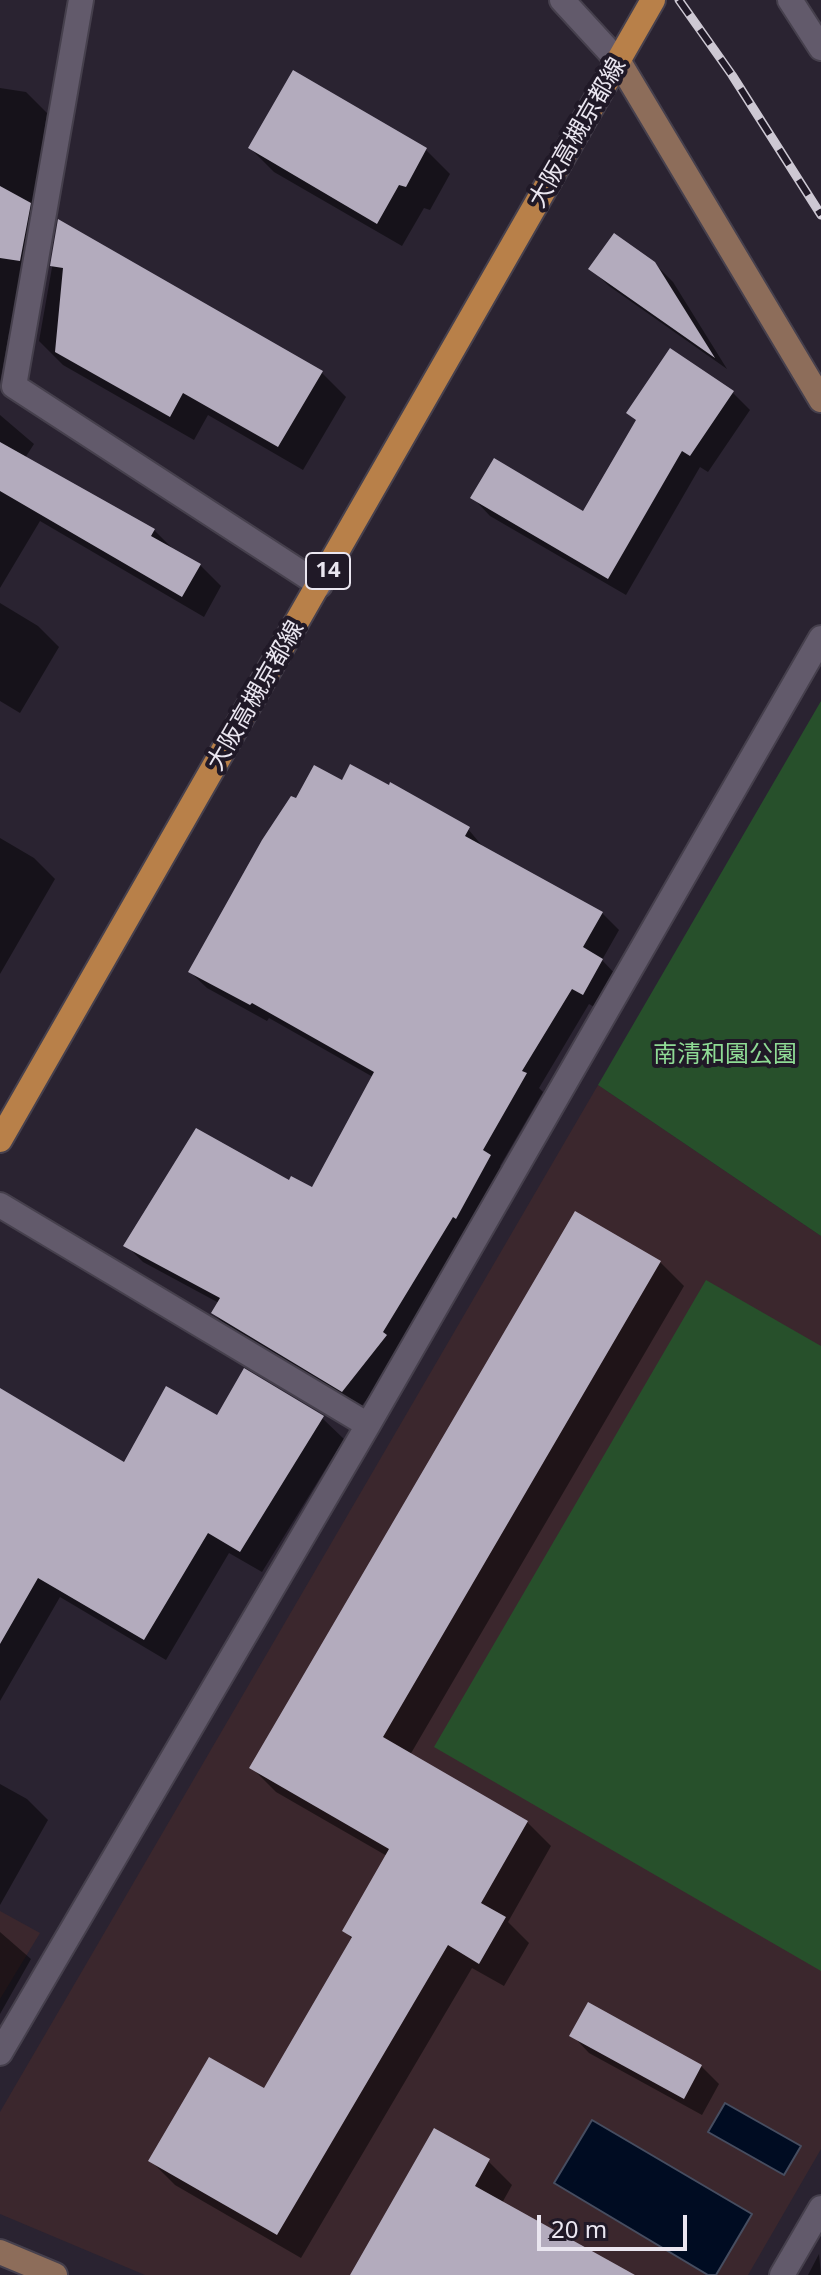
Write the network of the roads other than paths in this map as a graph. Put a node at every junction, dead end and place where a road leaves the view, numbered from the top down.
1 (81, 0) edge
2 (562, 0) edge
3 (653, 0) edge
4 (790, 0) edge
5 (821, 48) edge
6 (619, 62) junction
7 (821, 400) edge
8 (320, 585) junction
9 (821, 638) edge
10 (0, 1140) edge
11 (0, 1205) edge
12 (368, 1425) junction
13 (0, 2053) edge
14 (821, 2208) edge
15 (0, 2252) edge
16 (55, 2275) edge
17 (782, 2275) edge

1 - 8 street
2 - 6 street
3 - 6 main road, 大阪高槻京都線 / 14
4 - 5 street
6 - 7 street
6 - 8 main road, 大阪高槻京都線 / 14
8 - 10 main road, 大阪高槻京都線 / 14
9 - 12 street
11 - 12 street
12 - 13 street
14 - 17 street
15 - 16 street

